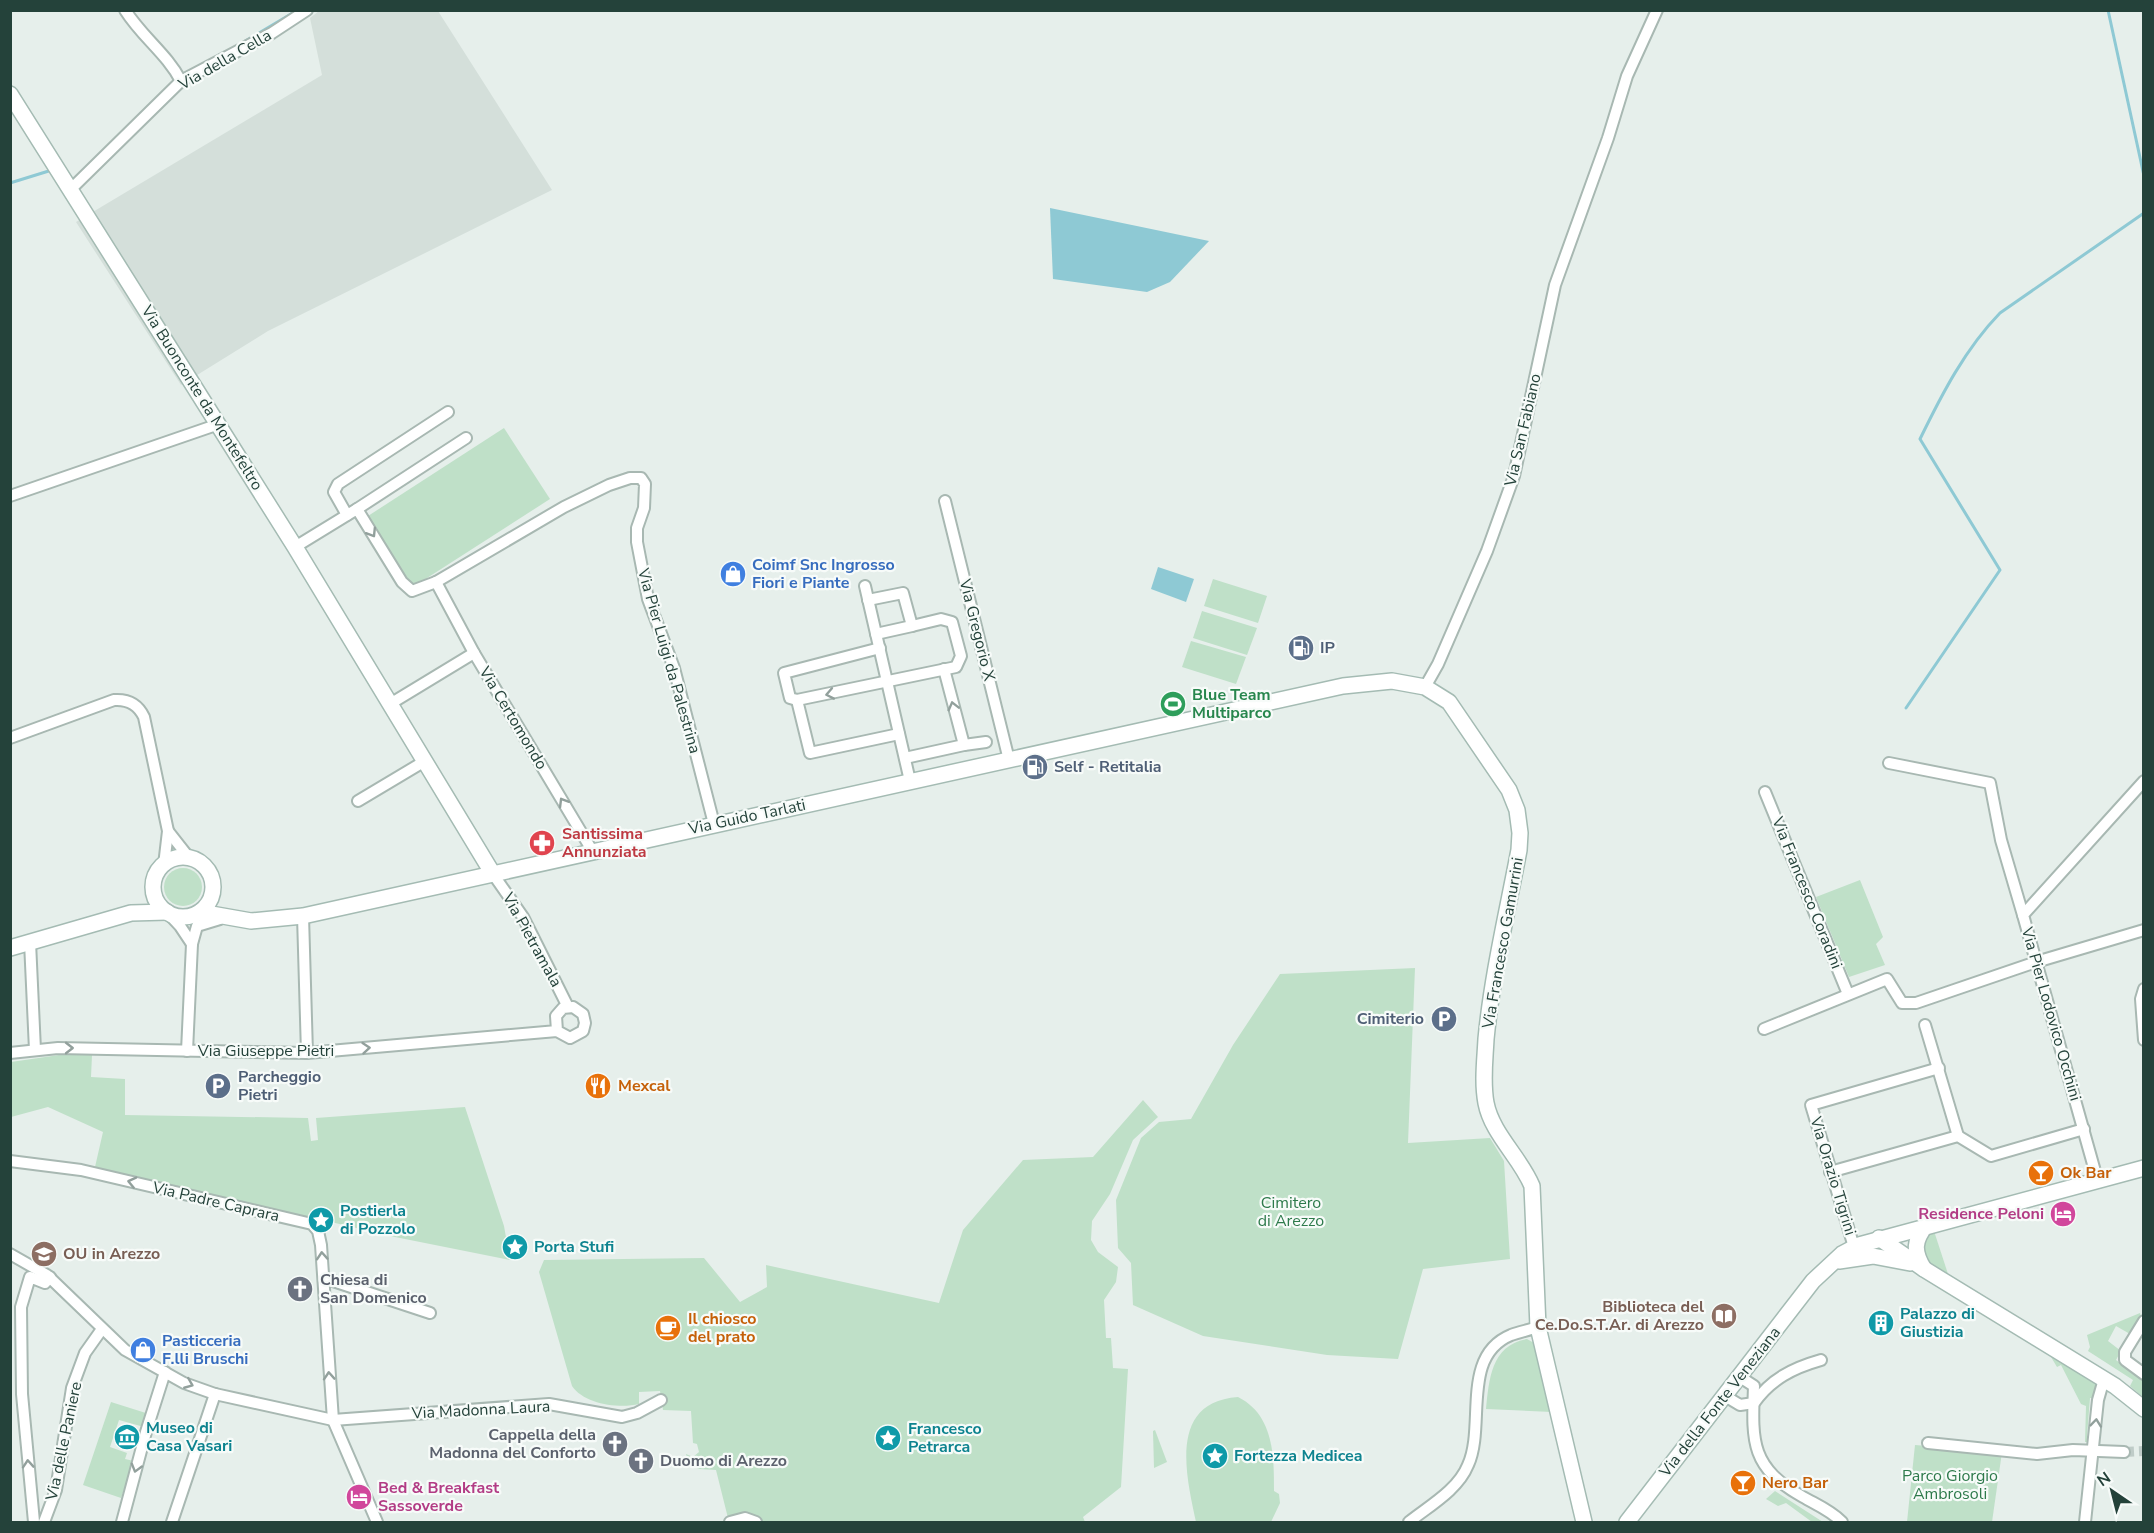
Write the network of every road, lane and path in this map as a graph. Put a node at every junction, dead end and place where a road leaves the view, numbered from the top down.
1 (125, 10) edge
2 (307, 10) edge
3 (1657, 10) edge
4 (181, 81) junction
5 (10, 93) edge
6 (70, 190) junction
7 (448, 412) dead end
8 (219, 424) junction
9 (466, 438) dead end
10 (10, 496) edge
11 (945, 501) dead end
12 (352, 512) junction
13 (295, 547) junction
14 (436, 582) junction
15 (865, 586) dead end
16 (868, 600) junction
17 (912, 626) junction
18 (876, 634) junction
19 (879, 648) junction
20 (474, 652) junction
21 (944, 669) junction
22 (887, 682) junction
23 (1425, 687) junction
24 (797, 700) junction
25 (390, 704) junction
26 (1262, 704) junction
27 (1169, 716) junction
28 (899, 734) junction
29 (10, 738) edge
30 (1102, 739) junction
31 (986, 742) dead end
32 (964, 745) junction
33 (1055, 750) junction
34 (905, 758) junction
35 (1009, 760) junction
36 (424, 761) junction
37 (1889, 763) dead end
38 (2144, 781) edge
39 (910, 782) junction
40 (1765, 792) dead end
41 (358, 801) dead end
42 (714, 824) junction
43 (168, 831) junction
44 (593, 852) junction
45 (190, 859) junction
46 (164, 865) junction
47 (493, 874) junction
48 (153, 887) junction
49 (212, 893) junction
50 (167, 912) junction
51 (131, 913) junction
52 (2024, 915) junction
53 (303, 916) junction
54 (232, 918) junction
55 (199, 919) junction
56 (2144, 930) edge
57 (30, 942) junction
58 (192, 944) junction
59 (10, 948) edge
60 (2036, 962) junction
61 (2144, 989) edge
62 (1848, 994) junction
63 (568, 1007) junction
64 (1925, 1025) dead end
65 (1764, 1029) dead end
66 (557, 1031) junction
67 (2144, 1040) edge
68 (35, 1050) junction
69 (187, 1051) junction
70 (10, 1053) edge
71 (308, 1053) junction
72 (1938, 1068) junction
73 (2084, 1129) junction
74 (1958, 1137) junction
75 (10, 1161) edge
76 (2144, 1168) edge
77 (1830, 1172) junction
78 (2098, 1182) junction
79 (1926, 1225) junction
80 (1879, 1238) junction
81 (1854, 1247) junction
82 (10, 1254) edge
83 (1830, 1263) junction
84 (1924, 1269) junction
85 (50, 1277) junction
86 (324, 1278) junction
87 (430, 1313) dead end
88 (2144, 1321) edge
89 (1538, 1327) junction
90 (102, 1329) junction
91 (1821, 1360) dead end
92 (165, 1372) junction
93 (2144, 1374) edge
94 (1740, 1377) junction
95 (2104, 1379) junction
96 (215, 1394) junction
97 (1725, 1396) junction
98 (661, 1400) dead end
99 (1754, 1403) junction
100 (2144, 1409) edge
101 (333, 1419) junction
102 (1928, 1443) dead end
103 (2092, 1451) junction
104 (2124, 1452) tunnel mouth
105 (34, 1522) edge
106 (44, 1522) edge
107 (122, 1522) edge
108 (172, 1522) edge
109 (377, 1522) edge
110 (730, 1522) edge
111 (756, 1522) edge
112 (1409, 1522) edge
113 (1584, 1522) edge
114 (1627, 1522) edge
115 (1842, 1522) edge
116 (2085, 1522) edge

1 - 4 street
2 - 4 street, Via della Cella
3 - 23 street, Via San Fabiano
4 - 6 street, Via della Cella
5 - 6 main road, Via Buonconte da Montefeltro
6 - 8 main road, Via Buonconte da Montefeltro
7 - 12 street
8 - 10 street
8 - 13 main road, Via Buonconte da Montefeltro
9 - 12 street
11 - 35 street, Via Gregorio X
12 - 13 street
12 -> 14 street
13 - 25 main road, Via Buonconte da Montefeltro
14 - 20 street, Via Certomondo
14 - 42 street, Via Pier Luigi da Palestrina
15 - 16 street
16 - 17 street
16 - 18 street
17 - 18 street
17 - 21 street
18 - 19 street
19 - 22 street
19 - 24 street
20 - 25 street
44 -> 20 street, Via Certomondo
21 - 22 street
32 -> 21 street
22 -> 24 street
22 - 28 street
23 - 26 main road
23 - 89 main road, Via Francesco Gamurrini
24 - 28 street
25 - 36 main road, Via Buonconte da Montefeltro
26 - 27 main road
26 - 30 main road, Via Guido Tarlati
27 - 30 main road
27 - 33 main road
28 - 34 street
29 - 43 street
30 - 33 main road, Via Guido Tarlati
31 - 32 street
32 - 34 street
33 - 35 main road, Via Guido Tarlati
34 - 39 street
35 - 39 main road, Via Guido Tarlati
36 - 41 street
36 - 47 main road, Via Buonconte da Montefeltro
37 - 52 street
38 - 52 street, Via Pier Lodovico Occhini
39 - 42 main road, Via Guido Tarlati
40 - 62 street, Via Francesco Coradini
42 - 44 main road, Via Guido Tarlati
43 - 45 street
43 - 46 street
44 - 47 main road, Via Guido Tarlati
45 - 46 main road
45 - 49 main road
46 - 48 main road
47 - 53 main road, Via Guido Tarlati
47 - 63 street, Via Pietramala
48 - 50 main road
48 - 51 main road
49 - 54 main road
49 - 55 main road
50 - 51 main road
50 - 55 main road
50 - 58 street
51 - 57 main road
52 - 60 street, Via Pier Lodovico Occhini
53 - 54 main road, Via Guido Tarlati
53 - 71 street
54 - 55 main road, Via Guido Tarlati
55 - 58 street
56 - 60 street
57 - 59 main road
57 - 68 street
58 - 69 street
60 - 62 street
60 - 73 street, Via Pier Lodovico Occhini
61 - 67 street
62 - 65 street
63 - 66 street
63 - 66 street, Via Giuseppe Pietri
64 - 72 street
71 -> 66 street, Via Giuseppe Pietri
68 -> 69 street, Via Giuseppe Pietri
68 - 70 street, Via Giuseppe Pietri
69 - 71 street, Via Giuseppe Pietri
72 - 74 street
72 - 77 street, Via Orazio Tigrini
73 - 74 street
73 - 78 street, Via Pier Lodovico Occhini
74 - 77 street
86 -> 75 street, Via Padre Caprara
76 - 78 main road, Via della Fonte Veneziana
77 - 81 street, Via Orazio Tigrini
78 - 79 main road, Via della Fonte Veneziana
79 - 80 main road, Via della Fonte Veneziana
79 - 84 main road
80 - 81 main road, Via della Fonte Veneziana
80 - 84 main road
81 - 83 main road, Via della Fonte Veneziana
82 - 85 street, Via Madonna Laura
83 - 84 main road
83 - 94 main road, Via della Fonte Veneziana
84 - 95 main road
85 - 90 street, Via Madonna Laura
105 -> 85 street
86 - 87 street
101 -> 86 street, Via Padre Caprara
88 - 93 street
89 - 112 street
89 - 113 main road, Via Francesco Gamurrini
90 - 92 street, Via Madonna Laura
90 - 106 street, Via delle Paniere
91 - 99 street
92 -> 96 street, Via Madonna Laura
92 -> 107 street
94 - 97 main road, Via della Fonte Veneziana
94 - 99 street
95 - 100 main road
103 -> 95 street
96 - 101 street, Via Madonna Laura
96 - 108 street
97 - 99 street
97 - 114 main road, Via della Fonte Veneziana
98 - 101 street, Via Madonna Laura
99 - 115 street
101 - 109 street, Via Padre Caprara
102 - 103 street
103 - 104 street
103 - 116 street
110 - 111 street

